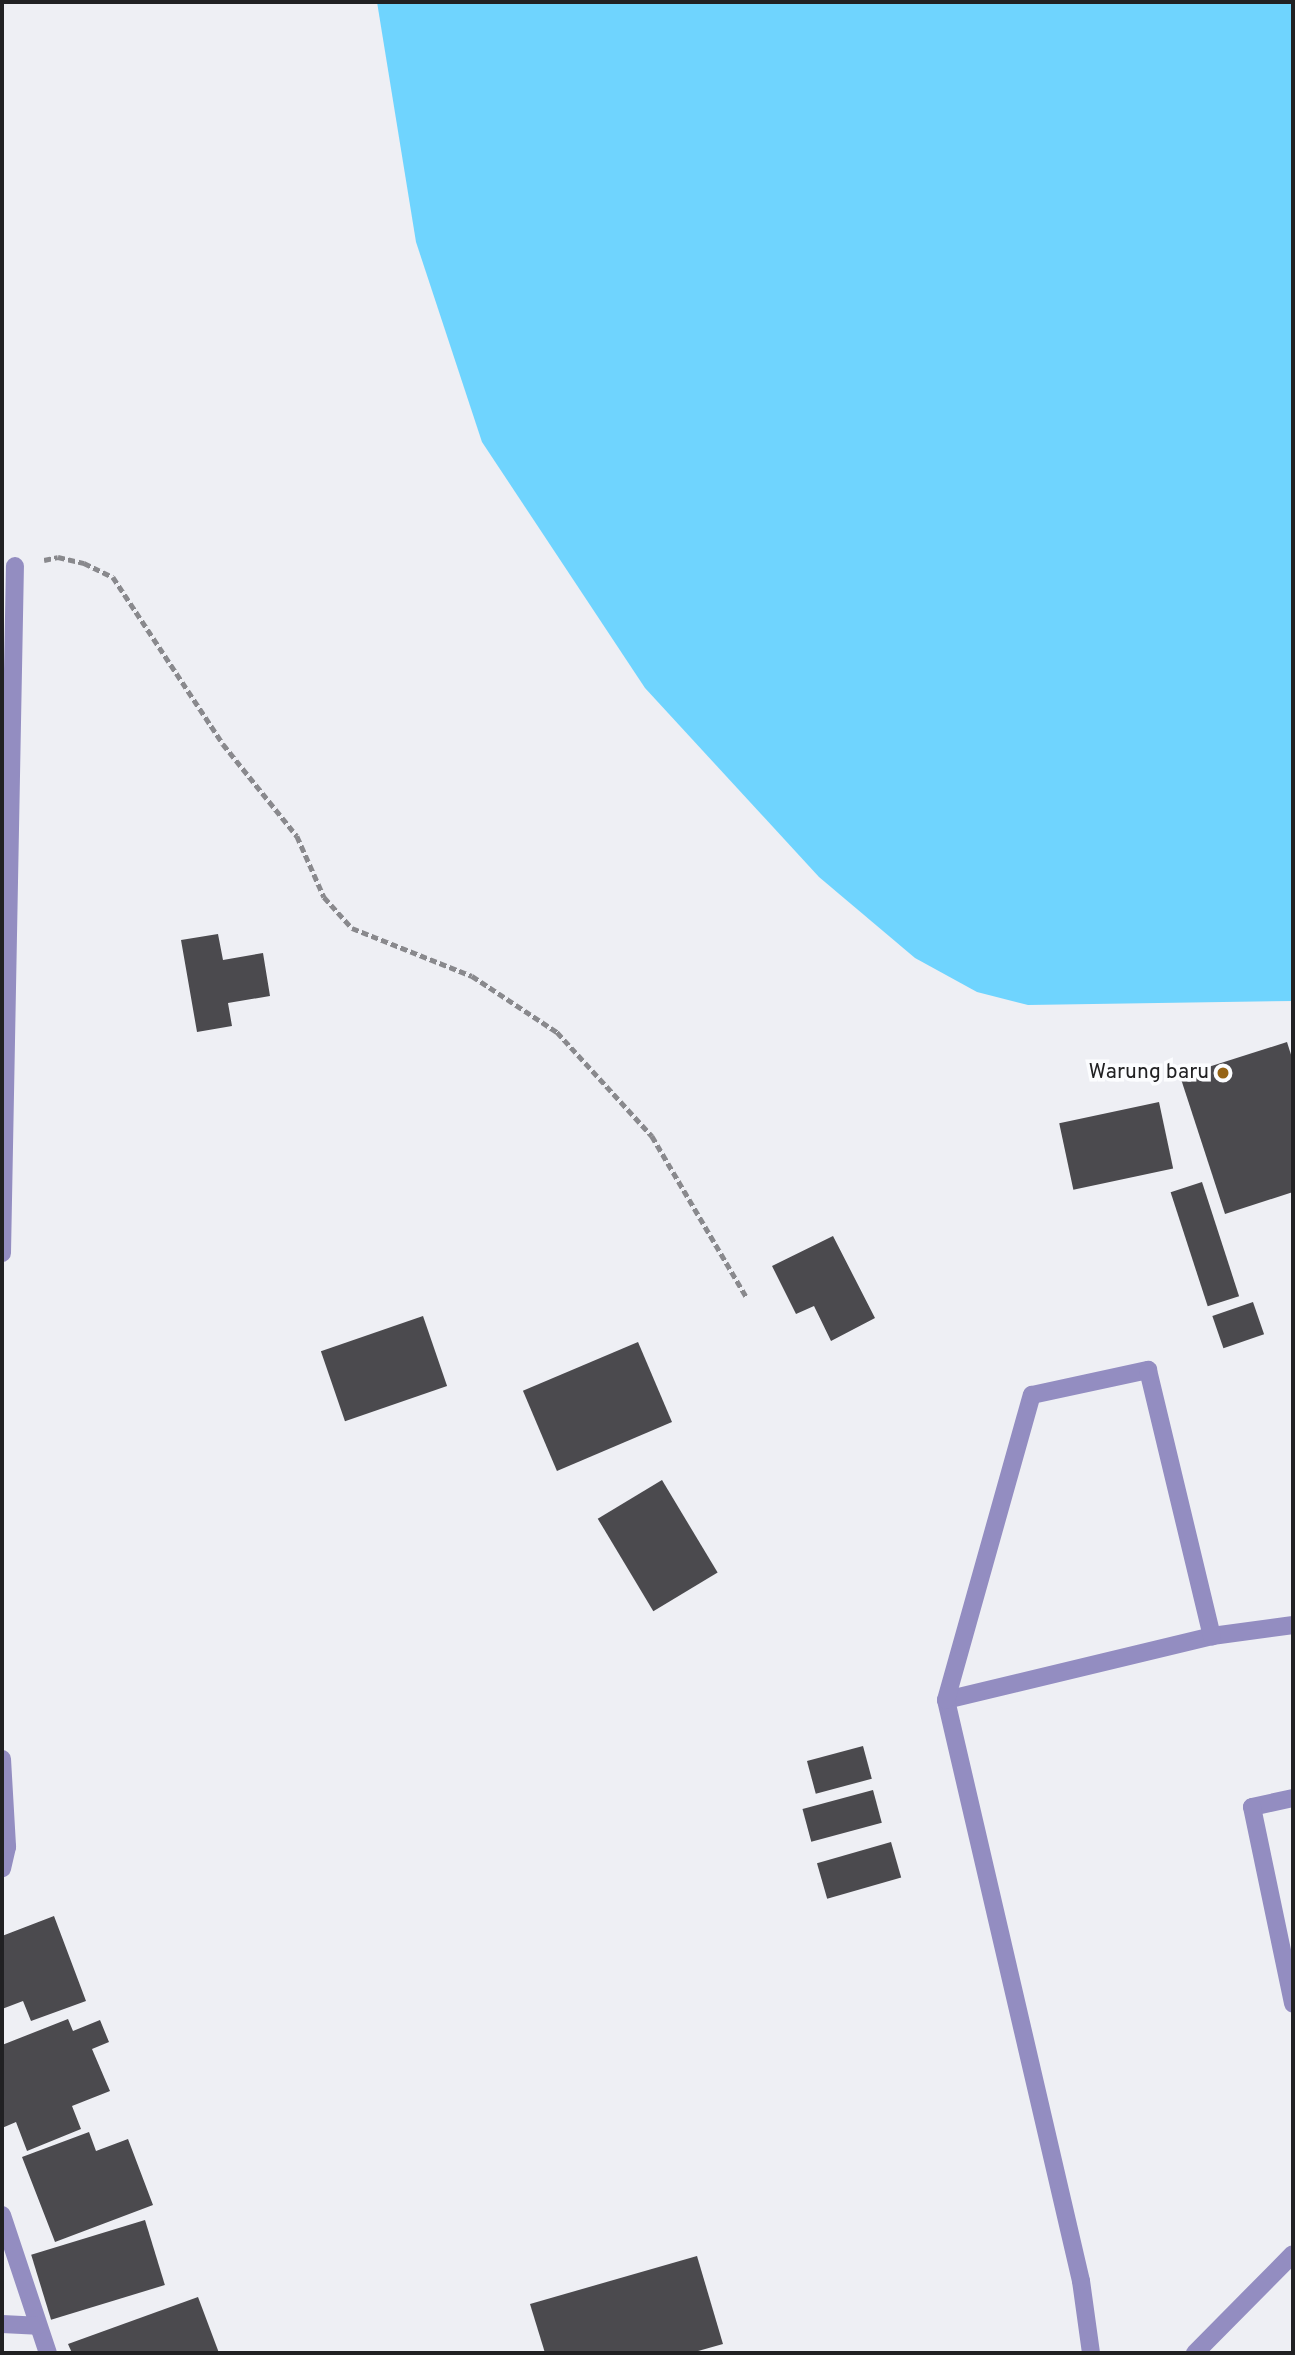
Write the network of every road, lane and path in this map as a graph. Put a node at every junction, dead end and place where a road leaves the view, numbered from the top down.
1 (15, 566) joint
2 (2, 1254) edge
3 (747, 1298) dead end
4 (1293, 1625) edge
5 (1212, 1636) junction
6 (946, 1700) junction
7 (2, 1759) edge
8 (1293, 1798) edge
9 (2, 1868) edge
10 (1293, 2004) edge
11 (2, 2215) edge
12 (1293, 2254) edge
13 (2, 2324) edge
14 (37, 2326) junction
15 (48, 2353) edge
16 (1091, 2353) edge
17 (1195, 2353) edge

1 - 2 street
1 - 3 path
4 - 5 street
5 - 6 street
5 - 6 street
6 - 16 street
7 - 9 street
8 - 10 street
11 - 14 street
12 - 17 street
13 - 14 street
14 - 15 street

